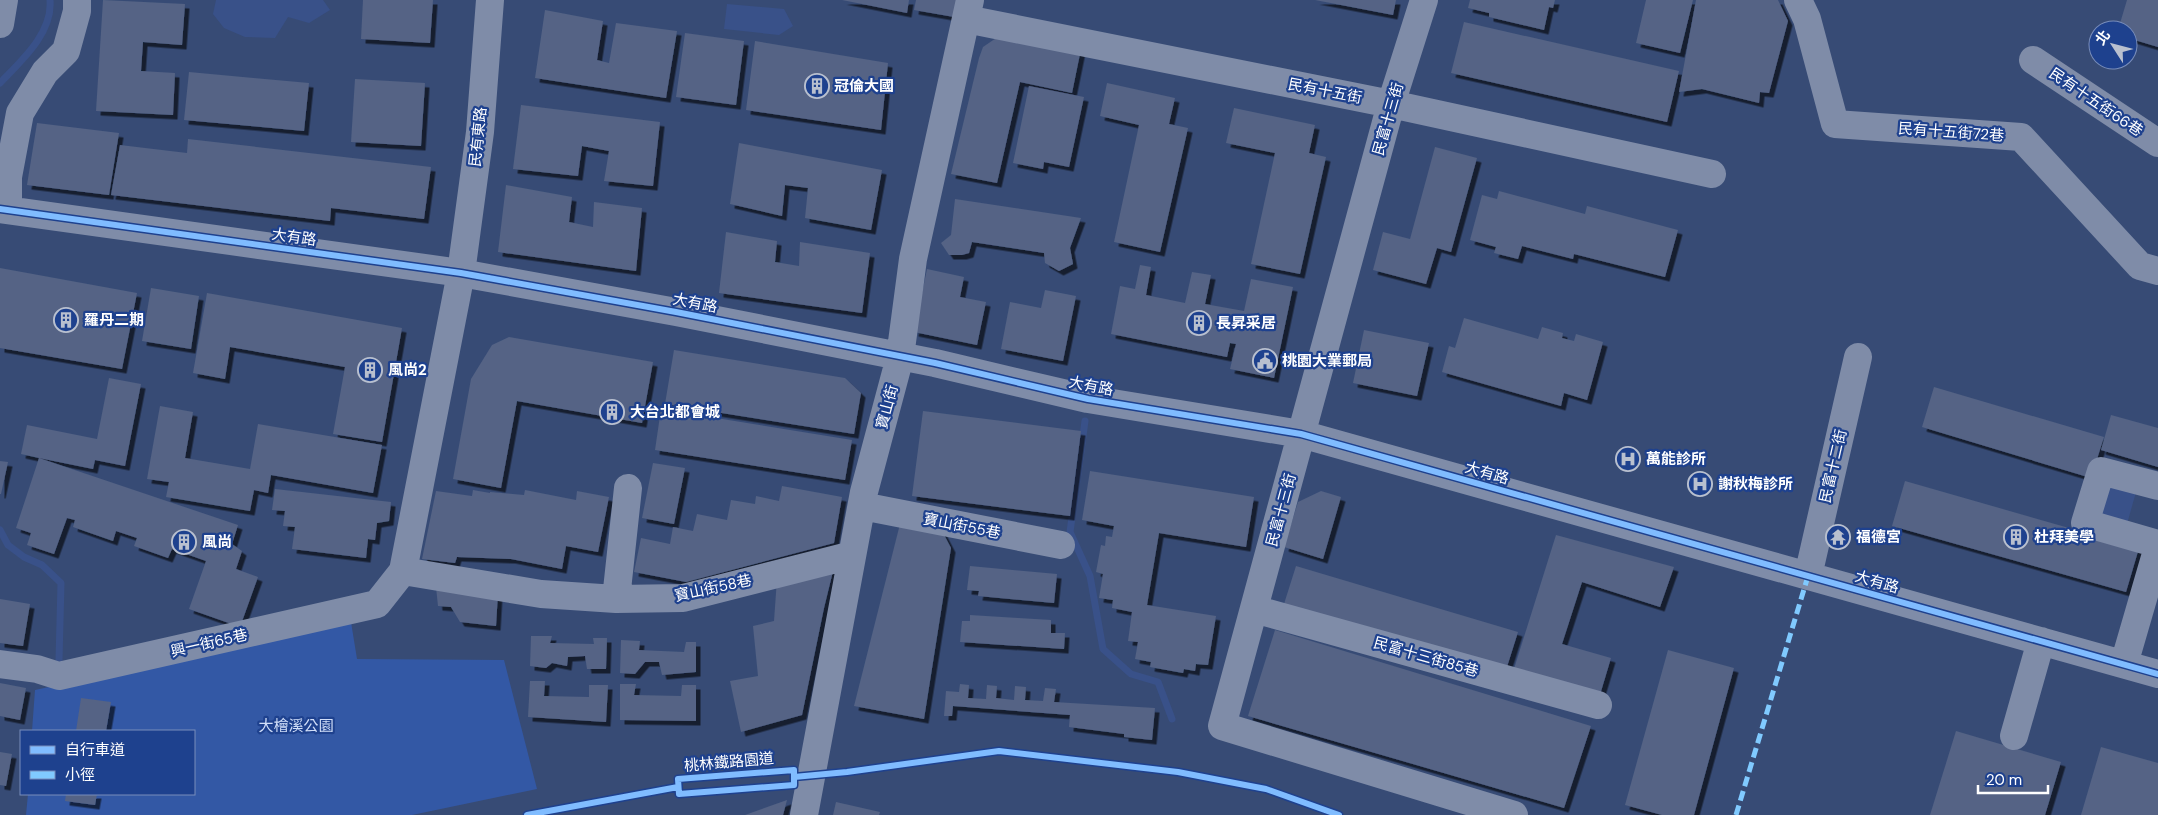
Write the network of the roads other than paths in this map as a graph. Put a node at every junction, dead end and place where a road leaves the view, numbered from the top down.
1 (4, 0) edge
2 (77, 0) edge
3 (490, 0) edge
4 (1424, 0) edge
5 (1798, 0) edge
6 (968, 10) edge
7 (0, 24) edge
8 (2034, 60) dead end
9 (1391, 104) junction
10 (2158, 144) edge
11 (1712, 174) dead end
12 (4, 210) edge
13 (2149, 268) edge
14 (461, 274) junction
15 (900, 357) junction
16 (1858, 357) dead end
17 (1301, 434) junction
18 (2158, 486) edge
19 (628, 488) dead end
20 (862, 506) junction
21 (1062, 545) dead end
22 (2158, 545) edge
23 (852, 555) junction
24 (403, 571) junction
25 (1808, 576) junction
26 (616, 599) junction
27 (1254, 609) junction
28 (2041, 641) junction
29 (0, 664) edge
30 (2124, 664) junction
31 (2158, 674) edge
32 (1598, 705) dead end
33 (2014, 736) dead end
34 (804, 815) edge
35 (1514, 815) edge

1 - 7 street
2 - 12 street
3 - 14 street, 民有東路
4 - 9 street, 民富十三街
5 - 13 street, 民有十五街72巷
6 - 9 street, 民有十五街
6 - 15 street, 寶山街
8 - 10 street, 民有十五街66巷
9 - 11 street, 民有十五街
9 - 17 street, 民富十三街
12 - 14 street, 大有路
14 - 15 street, 大有路
14 - 24 street, 興一街65巷
15 - 17 street, 大有路
15 - 20 street, 寶山街
16 - 25 street, 民富十二街
17 - 25 street, 大有路
17 - 27 street, 民富十三街
18 - 22 street
19 - 26 street
20 - 21 street, 寶山街55巷
20 - 23 street, 寶山街
22 - 30 street
23 - 26 street, 寶山街58巷
23 - 34 street, 寶山街
24 - 26 street, 寶山街58巷
24 - 29 street, 興一街65巷
25 - 28 street, 大有路
27 - 32 street, 民富十三街85巷
27 - 35 street, 民富十三街
28 - 30 street, 大有路
28 - 33 street
30 - 31 street, 大有路

